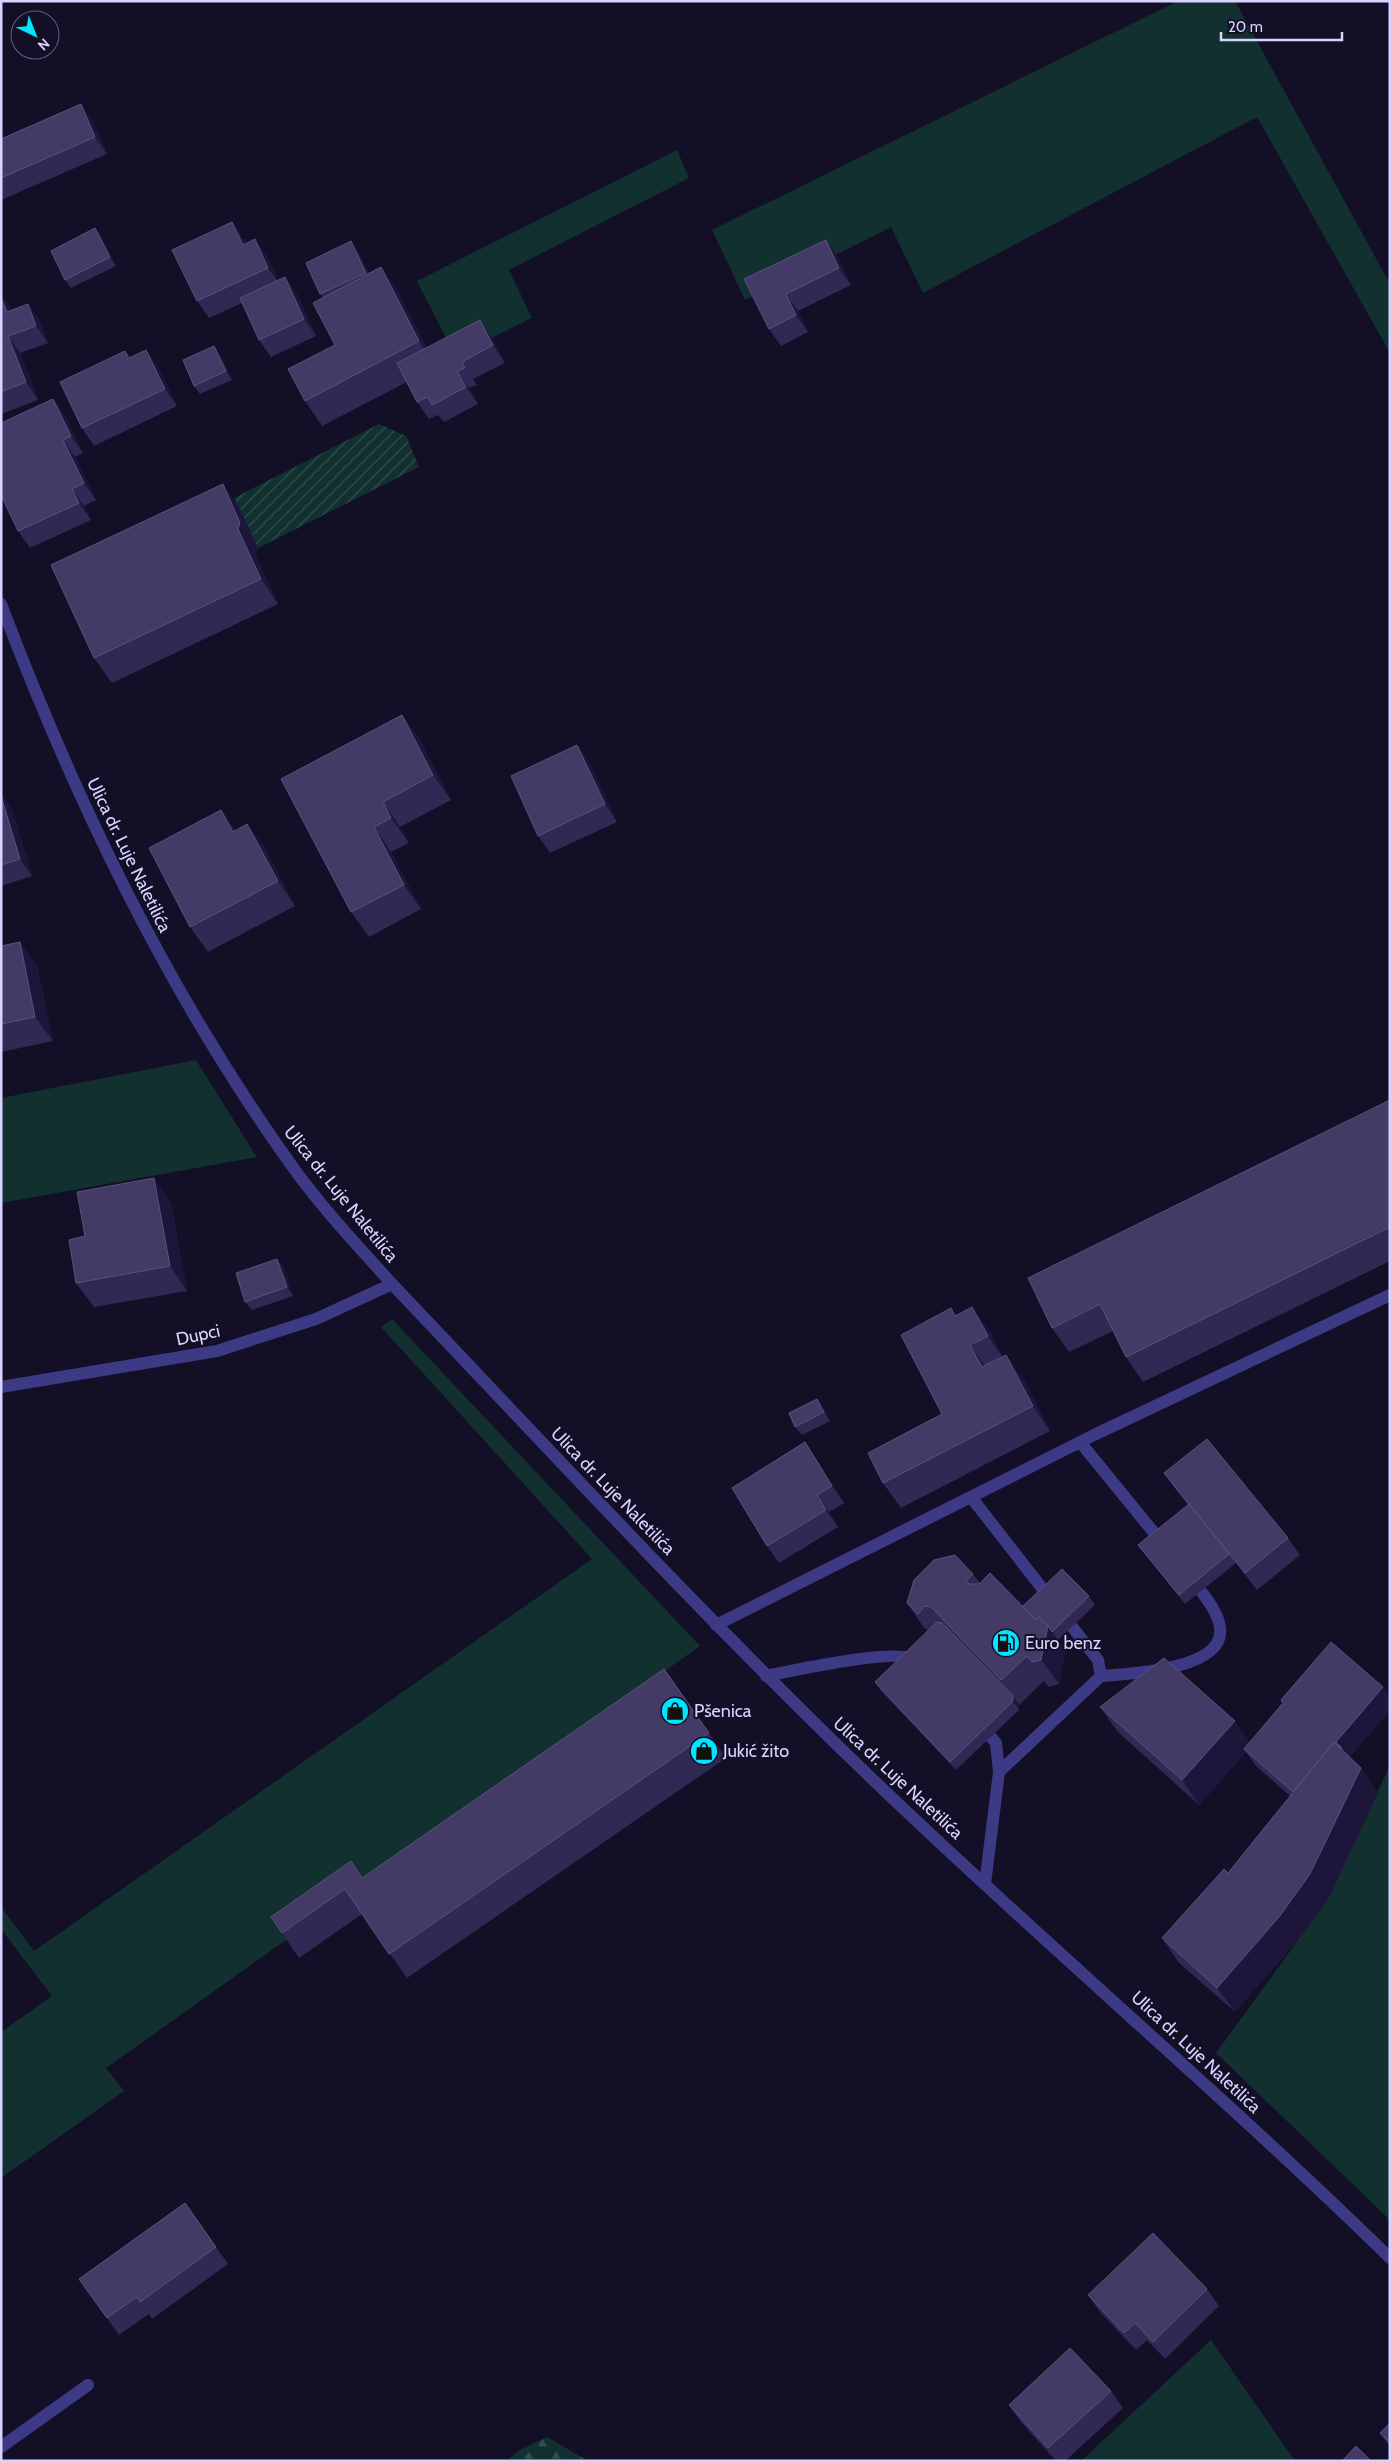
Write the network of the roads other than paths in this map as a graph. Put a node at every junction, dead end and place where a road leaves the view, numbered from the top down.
1 (1, 604) edge
2 (392, 1284) junction
3 (1390, 1295) edge
4 (1, 1387) edge
5 (1080, 1442) junction
6 (971, 1497) junction
7 (1172, 1556) edge
8 (1184, 1570) edge
9 (716, 1625) junction
10 (929, 1672) edge
11 (766, 1676) junction
12 (1101, 1676) junction
13 (971, 1715) edge
14 (1000, 1772) junction
15 (985, 1884) junction
16 (1390, 2258) edge
17 (88, 2385) dead end
18 (1, 2448) edge

1 - 2 street, Ulica dr. Luje Naletilića
2 - 4 street, Dupci
2 - 9 street, Ulica dr. Luje Naletilića
3 - 5 street
5 - 6 street
5 - 7 street
6 - 9 street
6 - 12 street
8 - 12 street
9 - 11 street, Ulica dr. Luje Naletilića
10 - 11 street
11 - 15 street, Ulica dr. Luje Naletilića
12 - 14 street
13 - 14 street
14 - 15 street
15 - 16 street, Ulica dr. Luje Naletilića
17 - 18 street

